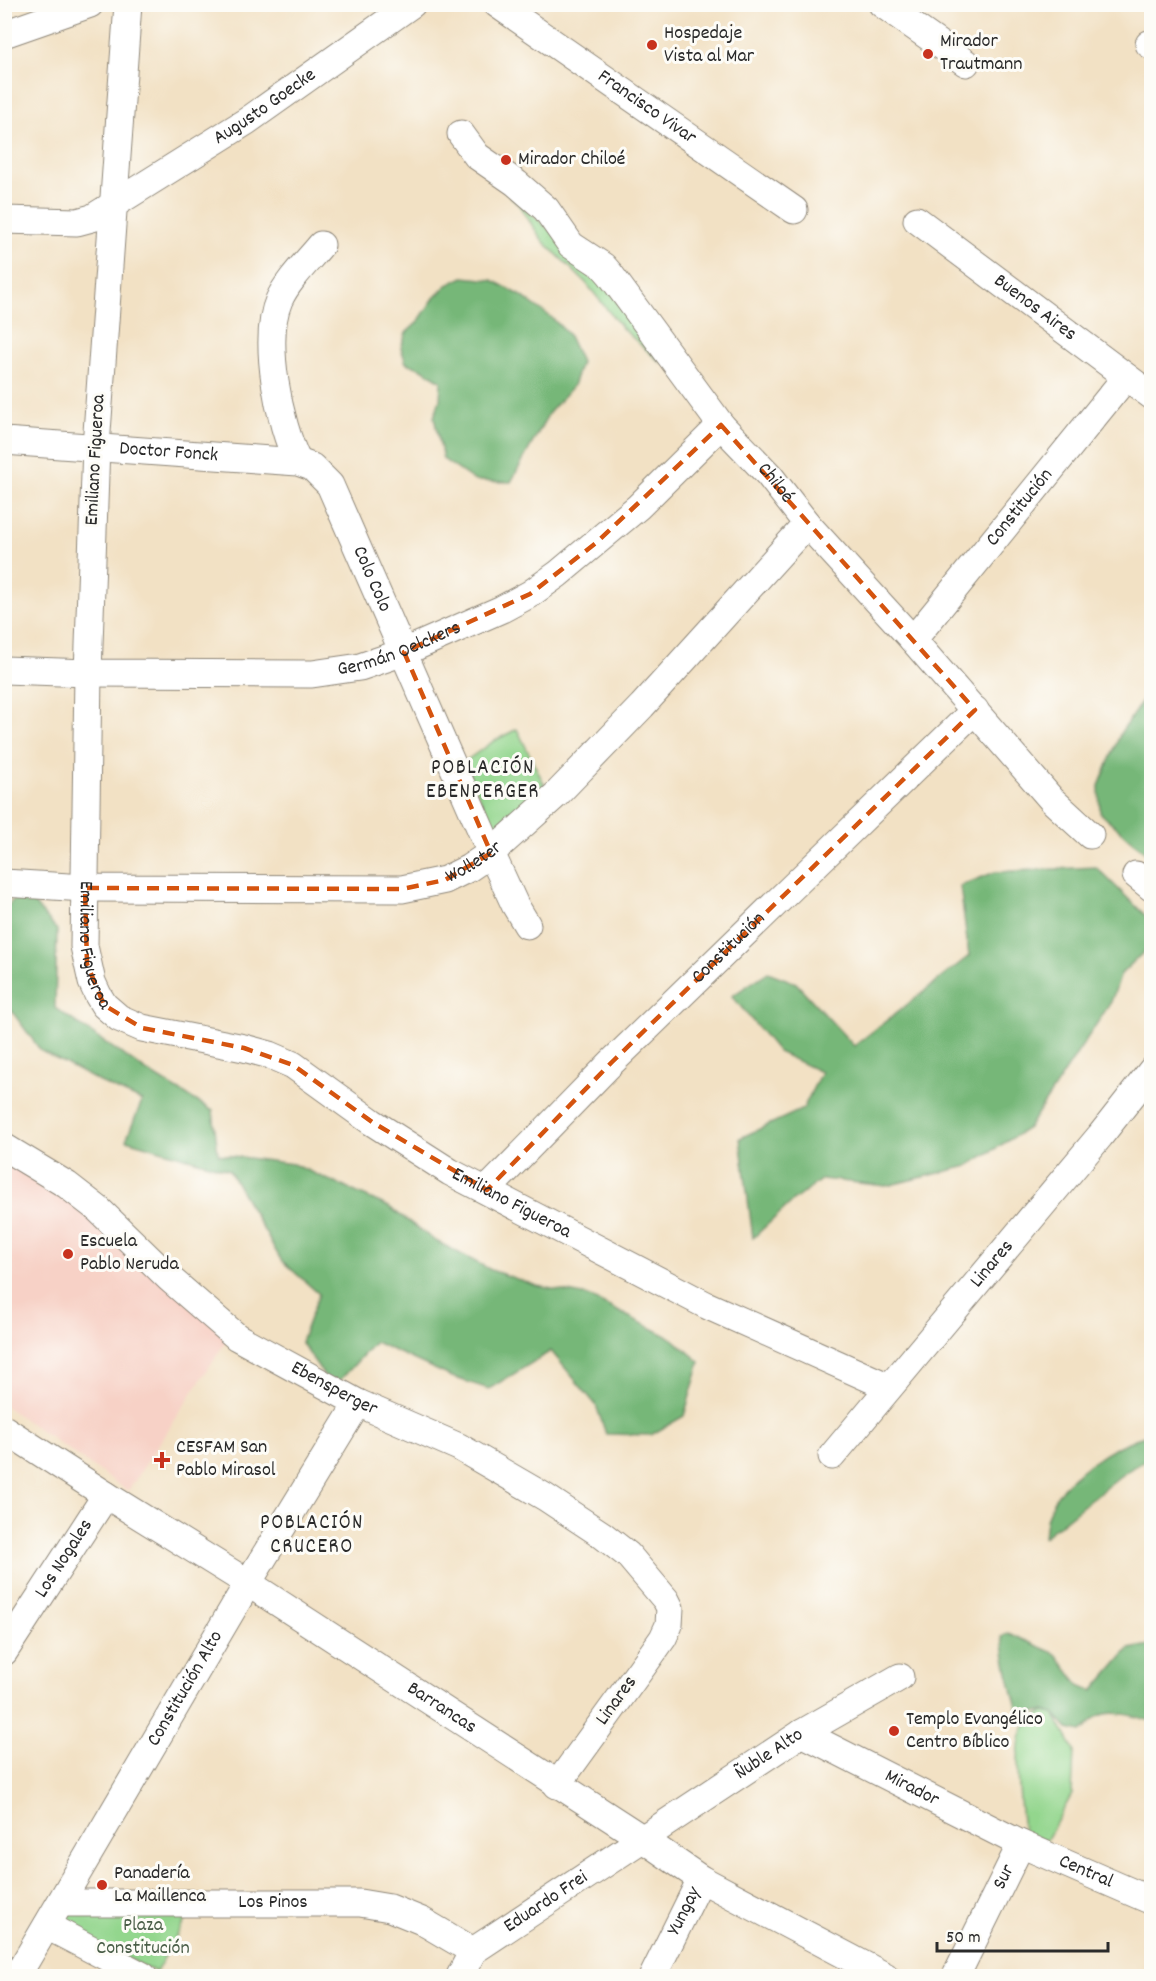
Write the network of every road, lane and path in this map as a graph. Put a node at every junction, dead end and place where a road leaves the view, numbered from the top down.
1 (90, 4) edge
2 (129, 4) edge
3 (412, 4) edge
4 (497, 4) edge
5 (882, 4) edge
6 (4, 34) edge
7 (966, 63) dead end
8 (461, 134) dead end
9 (113, 205) junction
10 (794, 210) dead end
11 (4, 220) edge
12 (917, 220) dead end
13 (321, 245) dead end
14 (1126, 377) junction
15 (1152, 396) edge
16 (721, 425) junction
17 (4, 441) edge
18 (96, 446) junction
19 (298, 462) junction
20 (807, 524) junction
21 (913, 640) junction
22 (404, 652) junction
23 (4, 670) edge
24 (88, 673) junction
25 (975, 710) junction
26 (1090, 834) dead end
27 (491, 853) junction
28 (4, 883) edge
29 (85, 888) junction
30 (527, 924) dead end
31 (1152, 1070) edge
32 (4, 1146) edge
33 (487, 1190) junction
34 (888, 1387) junction
35 (358, 1403) junction
36 (4, 1429) edge
37 (832, 1456) dead end
38 (106, 1495) junction
39 (248, 1582) junction
40 (671, 1615) joint
41 (4, 1652) edge
42 (900, 1677) dead end
43 (802, 1733) junction
44 (557, 1785) junction
45 (644, 1839) junction
46 (1021, 1844) junction
47 (701, 1879) junction
48 (1152, 1901) edge
49 (61, 1903) junction
50 (46, 1926) junction
51 (473, 1951) junction
52 (18, 1977) edge
53 (143, 1977) edge
54 (460, 1977) edge
55 (652, 1977) edge
56 (885, 1977) edge
57 (956, 1977) edge

1 - 6 street
2 - 9 street, Emiliano Figueroa
3 - 9 street, Augusto Goecke
4 - 10 street, Francisco Vivar
5 - 7 street
8 - 16 street, Chiloé
9 - 11 street
9 - 18 street, Emiliano Figueroa
12 - 14 street, Buenos Aires
13 - 19 street
14 - 15 street, Buenos Aires
14 - 21 street, Constitución
16 - 20 street, Chiloé
16 - 22 street, Germán Oelckers
17 - 18 street, Doctor Fonck
18 - 19 street, Doctor Fonck
18 - 24 street, Emiliano Figueroa
19 - 22 street, Colo Colo
20 - 21 street, Chiloé
20 - 27 street, Wolleter
21 - 25 street, Chiloé
22 - 24 street, Germán Oelckers
22 - 27 street, Colo Colo
23 - 24 street, Germán Oelckers
24 - 29 street, Emiliano Figueroa
25 - 26 street, Chiloé
25 - 33 street, Constitución
27 - 29 street, Wolleter
27 - 30 street, Colo Colo
28 - 29 street, Wolleter
29 - 33 street, Emiliano Figueroa
31 - 34 street, Linares
32 - 35 street, Ebensperger
33 - 34 street, Emiliano Figueroa
34 - 37 street, Linares
35 - 39 street, Constitución Alto
35 - 40 street, Ebensperger
36 - 38 street, Barrancas
38 - 39 street, Barrancas
38 - 41 street, Los Nogales
39 - 44 street, Barrancas
39 - 49 street, Constitución Alto
40 - 44 street, Linares
42 - 43 street, Ñuble Alto
43 - 45 street, Ñuble Alto
43 - 46 street, Mirador
44 - 45 street, Barrancas
45 - 47 street, Barrancas
45 - 51 street, Eduardo Frei
46 - 48 street, Central
46 - 57 street, Sur
47 - 55 street, Yungay
47 - 56 street, Barrancas
49 - 50 street, Constitución Alto
49 - 51 street, Los Pinos
50 - 52 street, Constitución Alto
50 - 53 street
51 - 54 street

